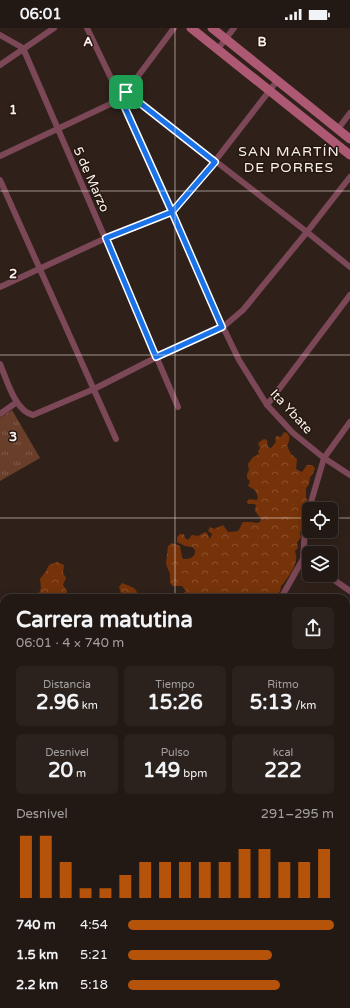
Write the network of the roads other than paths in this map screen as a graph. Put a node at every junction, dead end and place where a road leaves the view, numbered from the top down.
1 (54, 28) edge
2 (87, 28) edge
3 (174, 28) edge
4 (191, 28) edge
5 (212, 28) edge
6 (234, 28) edge
7 (0, 35) edge
8 (226, 39) junction
9 (23, 48) junction
10 (218, 49) junction
11 (0, 65) edge
12 (277, 81) junction
13 (270, 90) junction
14 (126, 92) junction
15 (121, 99) junction
16 (350, 113) edge
17 (58, 128) junction
18 (338, 129) junction
19 (350, 139) edge
20 (350, 155) edge
21 (0, 156) edge
22 (215, 162) junction
23 (350, 177) edge
24 (0, 180) edge
25 (172, 212) junction
26 (307, 232) junction
27 (106, 238) junction
28 (350, 267) edge
29 (39, 269) junction
30 (0, 288) edge
31 (350, 295) edge
32 (222, 327) junction
33 (156, 357) junction
34 (0, 364) edge
35 (94, 389) junction
36 (17, 402) junction
37 (267, 405) junction
38 (178, 407) dead end
39 (0, 414) edge
40 (350, 422) edge
41 (116, 439) dead end
42 (324, 458) junction
43 (350, 475) edge
44 (311, 502) edge
45 (302, 559) edge
46 (336, 582) edge
47 (350, 591) edge
48 (283, 594) edge

1 - 9 street
2 - 15 street, Ita Ybate
3 - 14 street
4 - 10 main road
5 - 8 main road
6 - 8 street
7 - 9 street
8 - 10 street
8 - 12 main road
9 - 11 street
9 - 17 street, 5 de Marzo
10 - 13 main road
12 - 13 street
12 - 18 main road
13 - 20 main road
13 - 22 street
14 - 15 street
14 - 22 street
15 - 17 street
15 - 25 street, Ita Ybate
16 - 18 street
17 - 21 street
17 - 27 street, 5 de Marzo
18 - 19 main road
22 - 25 street
22 - 26 street
23 - 26 street
24 - 29 street
25 - 27 street
25 - 32 street, Ita Ybate
26 - 28 street
26 - 32 street
27 - 29 street
27 - 33 street, 5 de Marzo
29 - 30 street
29 - 35 street
31 - 37 street
32 - 33 street
32 - 37 street, Ita Ybate
33 - 35 street
33 - 38 street, 5 de Marzo
34 - 36 street
35 - 36 street
35 - 41 street
36 - 39 street
37 - 42 street, Ita Ybate
40 - 42 street
42 - 43 street, Ita Ybate
42 - 44 street
45 - 48 street
46 - 47 street

